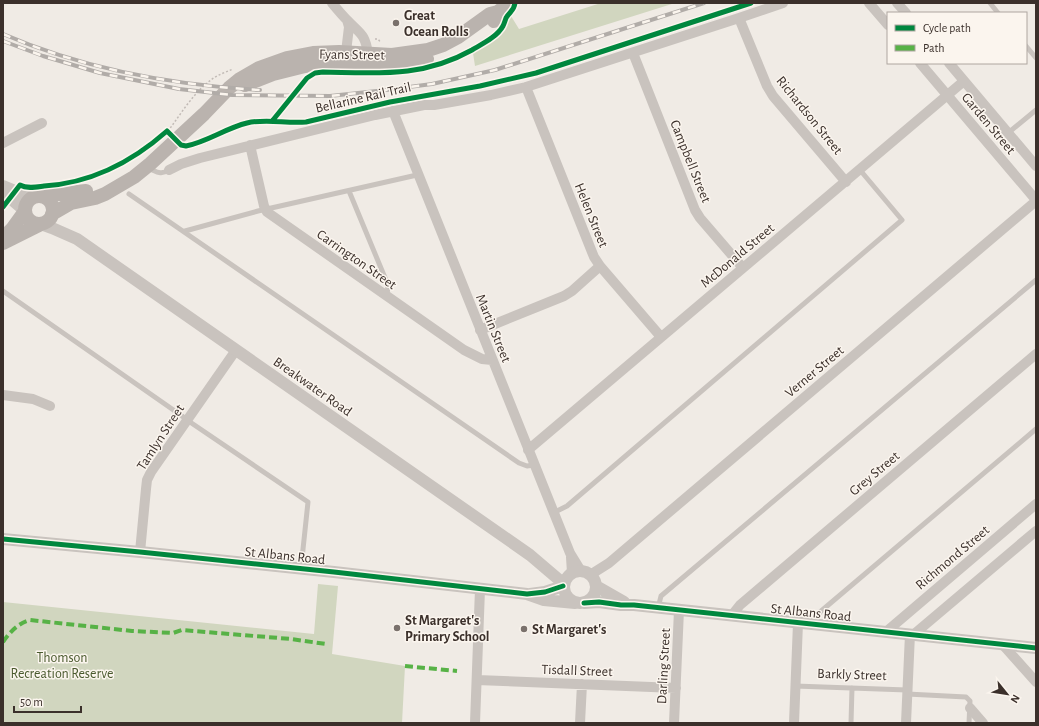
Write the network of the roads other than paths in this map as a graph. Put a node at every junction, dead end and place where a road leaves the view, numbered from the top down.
1 (332, 3) edge
2 (509, 3) edge
3 (783, 3) edge
4 (869, 3) edge
5 (897, 3) edge
6 (990, 3) edge
7 (905, 12) edge
8 (997, 12) edge
9 (739, 18) junction
10 (347, 20) junction
11 (887, 24) edge
12 (1027, 47) edge
13 (632, 53) junction
14 (1036, 58) edge
15 (357, 59) junction
16 (921, 64) edge
17 (950, 64) edge
18 (964, 81) junction
19 (526, 87) junction
20 (948, 96) junction
21 (1036, 110) edge
22 (393, 111) junction
23 (42, 123) dead end
24 (1008, 133) junction
25 (3, 143) edge
26 (250, 145) junction
27 (148, 166) junction
28 (1036, 166) edge
29 (169, 170) joint
30 (860, 170) junction
31 (417, 175) junction
32 (846, 182) junction
33 (3, 186) edge
34 (349, 191) junction
35 (3, 192) edge
36 (129, 194) dead end
37 (36, 197) junction
38 (1036, 201) edge
39 (265, 210) junction
40 (25, 211) junction
41 (52, 214) junction
42 (40, 224) junction
43 (185, 231) junction
44 (3, 238) edge
45 (77, 239) junction
46 (3, 243) edge
47 (600, 266) junction
48 (743, 268) junction
49 (1036, 280) edge
50 (3, 291) edge
51 (387, 296) junction
52 (480, 330) junction
53 (661, 337) junction
54 (236, 350) junction
55 (1036, 354) edge
56 (492, 360) junction
57 (3, 396) edge
58 (50, 406) dead end
59 (187, 420) junction
60 (1036, 429) edge
61 (528, 450) junction
62 (534, 465) junction
63 (1036, 504) edge
64 (554, 513) junction
65 (1036, 531) edge
66 (3, 539) edge
67 (140, 552) junction
68 (301, 568) junction
69 (579, 579) junction
70 (480, 588) junction
71 (527, 594) junction
72 (579, 603) junction
73 (629, 605) junction
74 (658, 608) junction
75 (679, 610) junction
76 (732, 615) junction
77 (798, 623) junction
78 (814, 624) junction
79 (887, 632) junction
80 (911, 635) junction
81 (1003, 645) junction
82 (1036, 648) edge
83 (477, 680) junction
84 (1036, 682) edge
85 (582, 684) junction
86 (795, 686) junction
87 (676, 688) junction
88 (852, 688) junction
89 (907, 692) junction
90 (970, 708) junction
91 (475, 723) edge
92 (580, 723) edge
93 (674, 723) edge
94 (794, 723) edge
95 (851, 723) edge
96 (906, 723) edge
97 (969, 723) edge
98 (983, 723) edge

1 - 10 street
2 - 15 main road, Fyans Street
3 - 9 street
4 - 11 street
5 - 7 street
6 - 8 lane
9 - 13 street
9 - 32 street, Richardson Street
10 - 15 street
10 - 15 street
12 - 14 lane
13 - 19 street
13 - 48 street, Campbell Street
15 - 27 main road, Fyans Street
16 - 20 street, Garden Street
17 - 18 street, Garden Street
18 - 20 street, McDonald Street
18 - 24 street, Garden Street
19 - 22 street
19 - 47 street, Helen Street
20 - 30 street, McDonald Street
20 - 38 street, Garden Street
21 - 24 lane
22 - 26 street
22 - 31 street, Martin Street
23 - 25 street
24 - 28 street, Garden Street
26 - 29 street
26 - 39 street
27 - 29 lane
27 - 37 main road, Fyans Street
27 - 41 main road, Fyans Street
30 - 32 street, McDonald Street
30 - 64 lane
31 - 34 lane
31 - 52 street, Martin Street
32 - 48 street, McDonald Street
33 - 37 street
34 - 39 lane
34 - 51 lane
35 - 40 street
36 - 43 lane
37 - 40 main road
37 - 41 main road
38 - 69 street, Verner Street
39 - 43 lane
39 - 51 street, Carrington Street
40 - 42 main road
40 - 44 main road
41 - 42 main road
41 - 45 street, Breakwater Road
42 - 45 street, Breakwater Road
42 - 46 main road
43 - 62 lane
45 - 54 street, Breakwater Road
47 - 52 street
47 - 53 street, Helen Street
48 - 53 street, McDonald Street
49 - 74 lane
50 - 59 lane
51 - 56 street, Carrington Street
52 - 56 street, Martin Street
53 - 61 street, McDonald Street
54 - 59 street, Tamlyn Street
54 - 69 street, Breakwater Road
55 - 76 street, Grey Street
56 - 61 street, Martin Street
57 - 58 street
59 - 67 street, Tamlyn Street
59 - 68 lane
60 - 78 lane
61 - 62 street, Martin Street
62 - 64 street, Martin Street
63 - 79 street, Richmond Street
64 - 69 street, Martin Street
65 - 80 street
66 - 67 street, St Albans Road
67 - 68 street, St Albans Road
68 - 70 street, St Albans Road
69 - 71 street, St Albans Road
69 - 72 street
69 - 72 street
69 - 73 street, St Albans Road
70 - 71 street, St Albans Road
70 - 83 street
71 - 72 street, St Albans Road
72 - 73 street, St Albans Road
73 - 74 street, St Albans Road
74 - 75 street, St Albans Road
75 - 76 street, St Albans Road
75 - 87 street, Darling Street
76 - 77 street, St Albans Road
77 - 78 street, St Albans Road
77 - 86 street
78 - 79 street, St Albans Road
79 - 80 street, St Albans Road
80 - 81 street, St Albans Road
80 - 89 street
81 - 82 street, St Albans Road
81 - 84 street
83 - 85 street, Tisdall Street
83 - 91 street
85 - 87 street, Tisdall Street
85 - 92 street
86 - 88 lane, Barkly Street
86 - 94 street
87 - 93 street, Darling Street
88 - 89 lane, Barkly Street
88 - 95 lane
89 - 90 lane, Barkly Street
89 - 96 street
90 - 97 lane
90 - 98 street, Barkly Street

